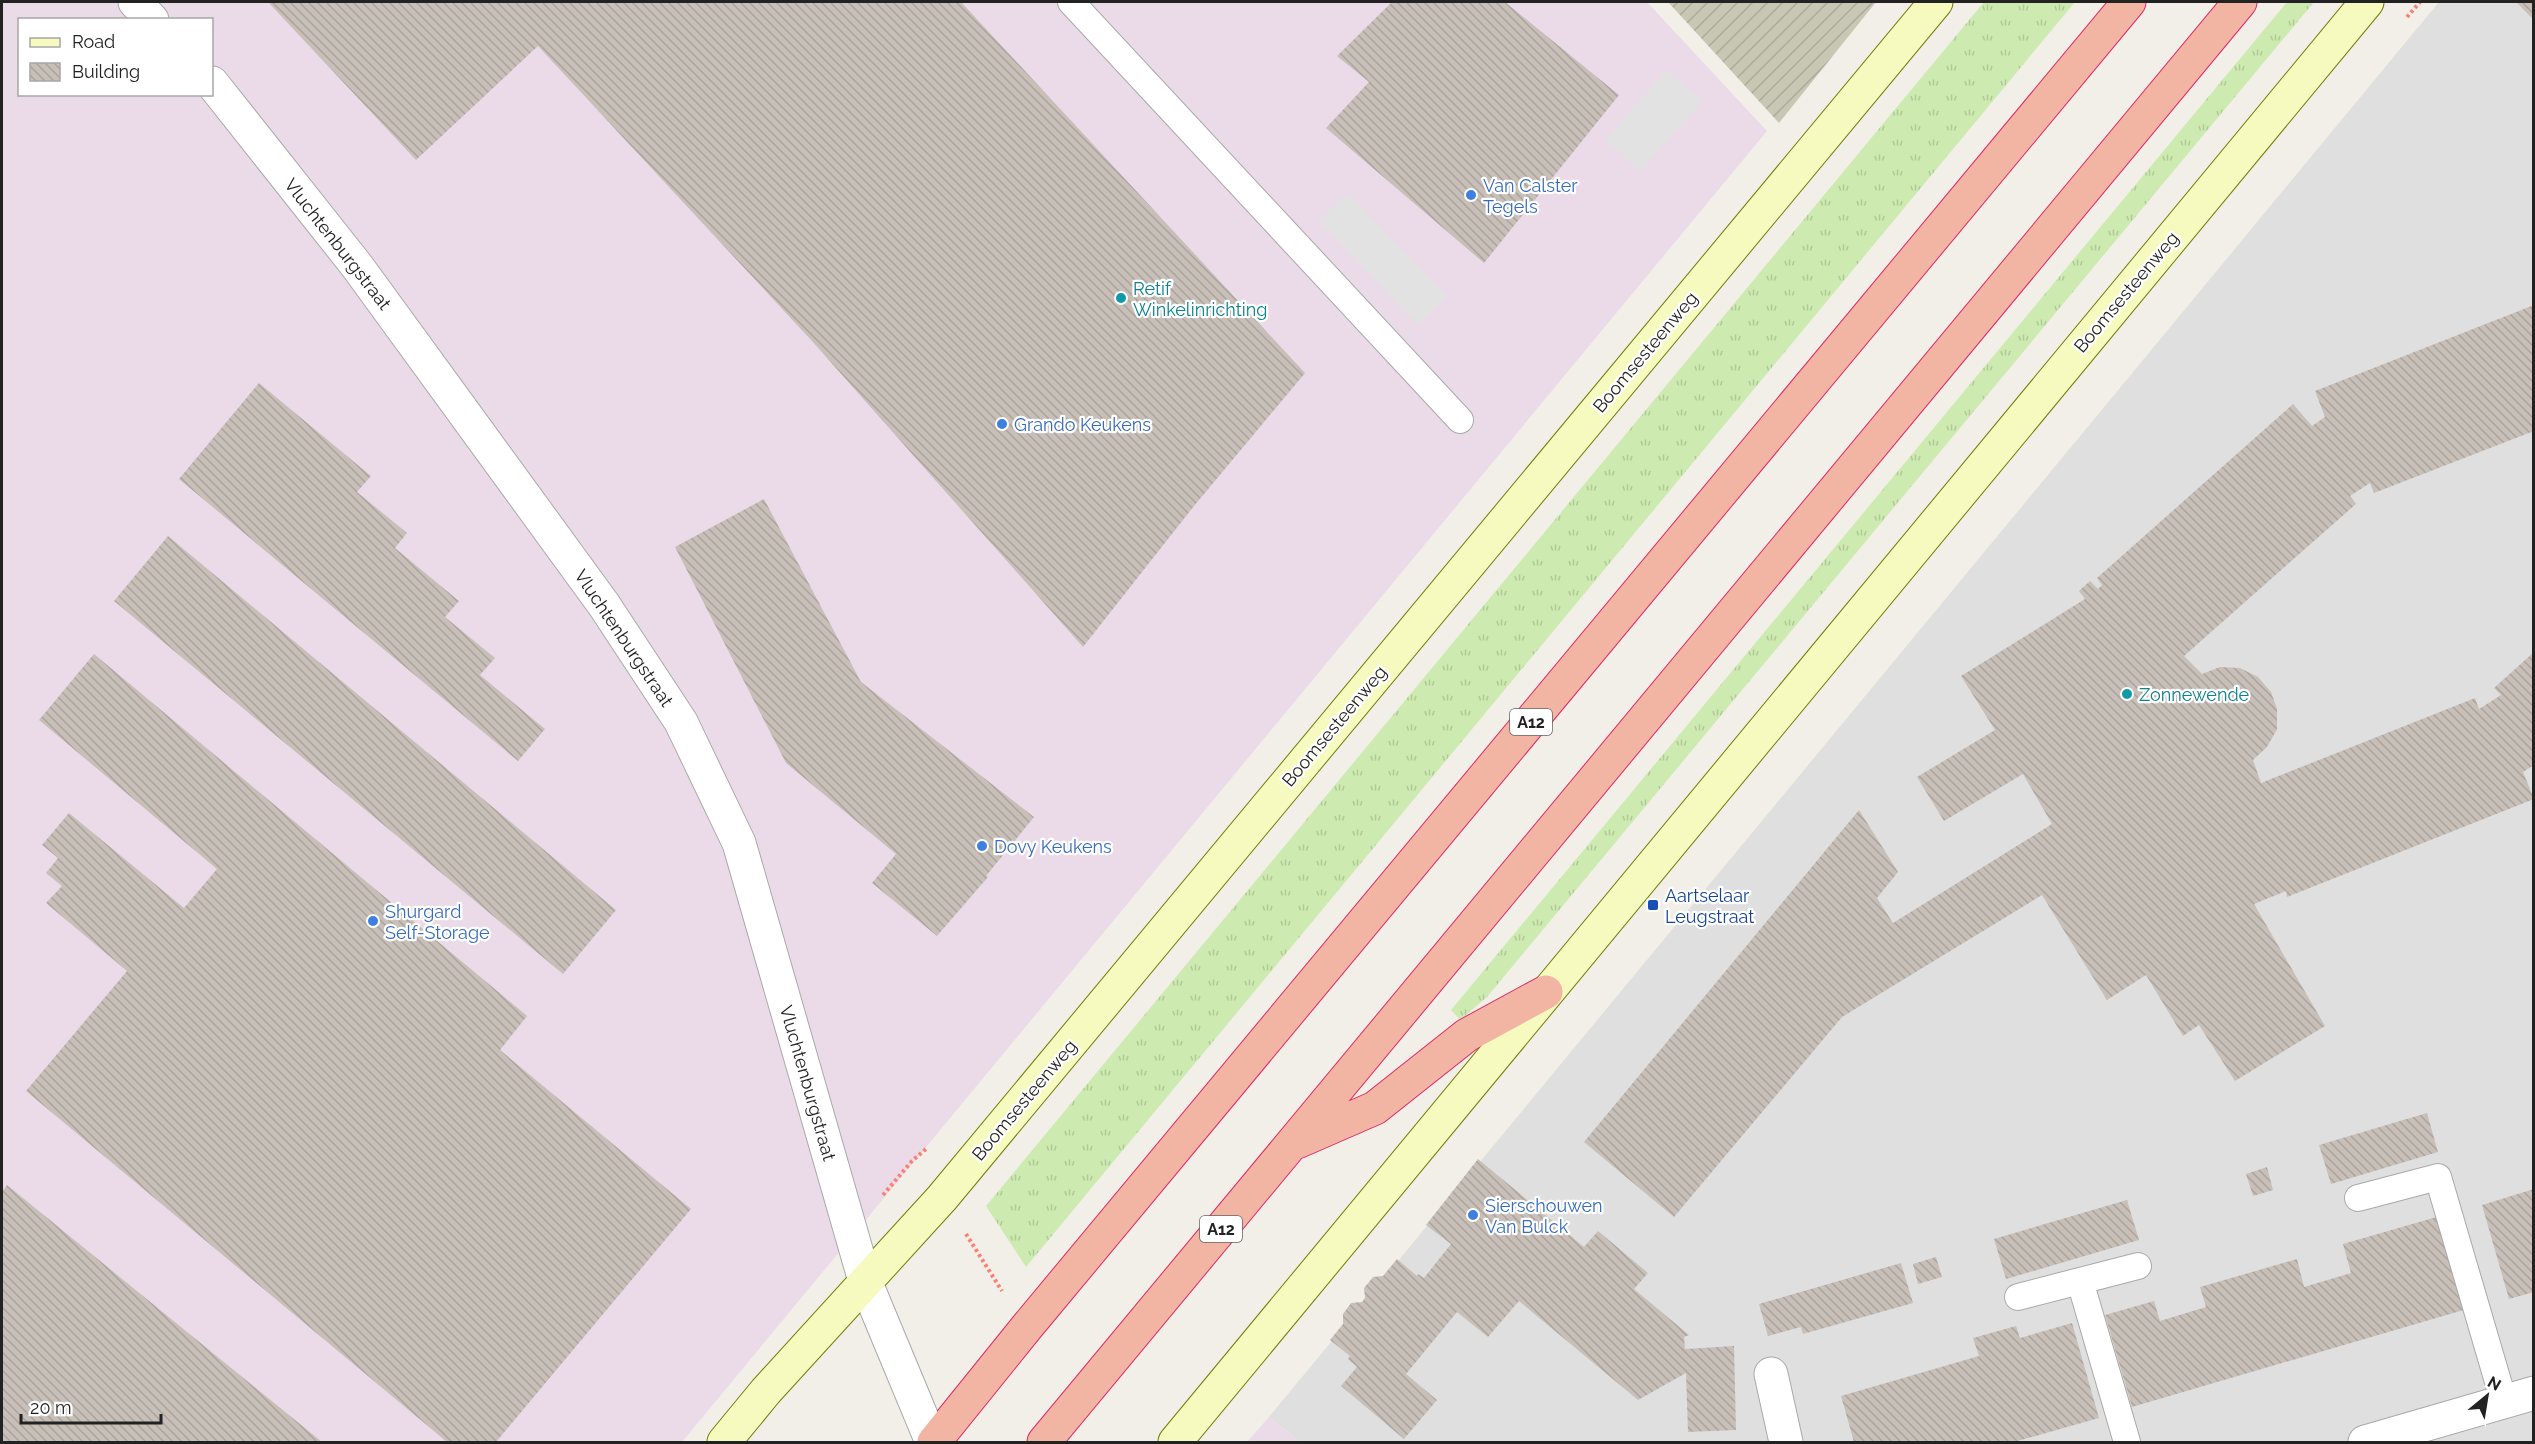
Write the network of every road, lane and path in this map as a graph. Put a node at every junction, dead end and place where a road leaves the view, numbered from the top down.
1 (1071, 2) edge
2 (1936, 2) edge
3 (2129, 2) edge
4 (2240, 2) edge
5 (2367, 2) edge
6 (213, 84) edge
7 (1460, 420) dead end
8 (1546, 992) junction
9 (1290, 1145) junction
10 (2358, 1198) dead end
11 (2138, 1266) dead end
12 (865, 1281) junction
13 (2080, 1281) junction
14 (2018, 1297) dead end
15 (1771, 1374) dead end
16 (2519, 1398) edge
17 (724, 1443) edge
18 (933, 1443) edge
19 (1044, 1443) edge
20 (1175, 1443) edge
21 (1786, 1443) edge
22 (2127, 1443) edge
23 (2365, 1443) edge

1 - 7 lane
2 - 12 main road, Boomsesteenweg
3 - 18 highway, A12
4 - 9 highway, A12
5 - 8 main road, Boomsesteenweg
6 - 12 street, Vluchtenburgstraat
8 - 9 highway
8 - 20 main road, Boomsesteenweg
9 - 19 highway, A12
10 - 16 lane
11 - 13 lane
12 - 17 main road, Boomsesteenweg
12 - 18 street, Vluchtenburgstraat
13 - 14 lane
13 - 22 lane
15 - 21 street
16 - 23 street

